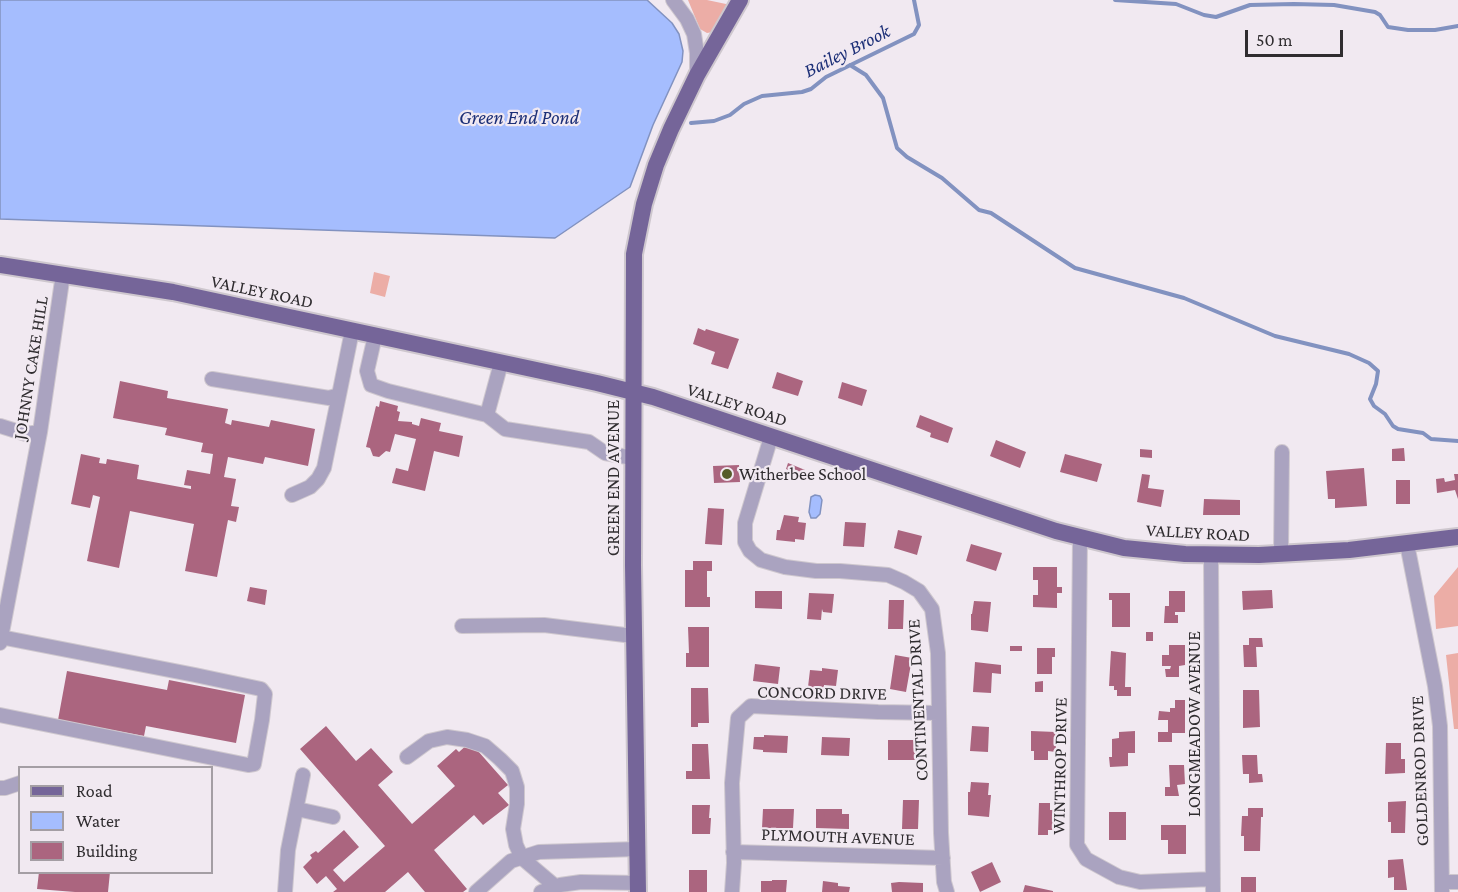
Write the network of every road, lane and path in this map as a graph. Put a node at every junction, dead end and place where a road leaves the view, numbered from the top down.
1 (673, 0) edge
2 (736, 1) edge
3 (697, 75) junction
4 (0, 265) edge
5 (63, 274) junction
6 (352, 331) junction
7 (375, 336) junction
8 (501, 363) junction
9 (212, 379) dead end
10 (633, 392) junction
11 (339, 395) junction
12 (487, 415) junction
13 (0, 426) edge
14 (40, 432) junction
15 (771, 437) junction
16 (1281, 452) dead end
17 (633, 458) junction
18 (292, 495) dead end
19 (1080, 537) junction
20 (1458, 537) edge
21 (1407, 544) junction
22 (1281, 554) junction
23 (1212, 556) junction
24 (3, 607) edge
25 (462, 626) dead end
26 (633, 636) junction
27 (1, 640) edge
28 (938, 713) junction
29 (0, 715) edge
30 (407, 757) dead end
31 (303, 775) dead end
32 (18, 784) edge
33 (0, 788) edge
34 (297, 809) junction
35 (333, 817) dead end
36 (638, 849) junction
37 (733, 852) junction
38 (522, 858) junction
39 (942, 858) junction
40 (1458, 882) edge
41 (555, 886) junction
42 (1213, 886) edge
43 (1442, 887) edge
44 (638, 888) edge
45 (285, 892) edge
46 (476, 892) edge
47 (541, 892) edge
48 (732, 892) edge
49 (947, 892) edge

1 - 3 street, GREEN END AVENUE
2 - 3 main road, GREEN END AVENUE
3 - 10 main road, GREEN END AVENUE
4 - 5 main road, VALLEY ROAD
5 - 6 main road, VALLEY ROAD
5 - 14 street, JOHNNY CAKE HILL
6 - 7 main road, VALLEY ROAD
6 - 11 street
7 - 8 main road, VALLEY ROAD
7 - 12 street
8 - 10 main road, VALLEY ROAD
8 - 12 street
9 - 11 street
10 - 15 main road, VALLEY ROAD
10 - 17 main road, GREEN END AVENUE
11 - 18 street
12 - 17 street
13 - 14 street
14 - 24 street, JOHNNY CAKE HILL
15 - 19 main road, VALLEY ROAD
15 - 28 street, CONTINENTAL DRIVE
16 - 22 street
17 - 26 main road, GREEN END AVENUE
19 - 23 main road, VALLEY ROAD
19 - 42 street, WINTHROP DRIVE
20 - 21 main road, VALLEY ROAD
21 - 22 main road, VALLEY ROAD
21 - 43 street, GOLDENROD DRIVE
22 - 23 main road, VALLEY ROAD
23 - 42 street, LONGMEADOW AVENUE
24 - 27 street, JOHNNY CAKE HILL
25 - 26 street
26 - 36 main road, GREEN END AVENUE
27 - 29 street
28 - 37 street, CONCORD DRIVE
28 - 39 street, CONTINENTAL DRIVE
30 - 38 street
31 - 34 street
32 - 33 street
34 - 35 street
34 - 45 street
36 - 38 street
36 - 44 main road, GREEN END AVENUE
37 - 39 street, PLYMOUTH AVENUE
37 - 48 street, CONCORD DRIVE
38 - 41 street
38 - 46 street
39 - 49 street, CONTINENTAL DRIVE
40 - 43 street
41 - 44 street
41 - 47 street

